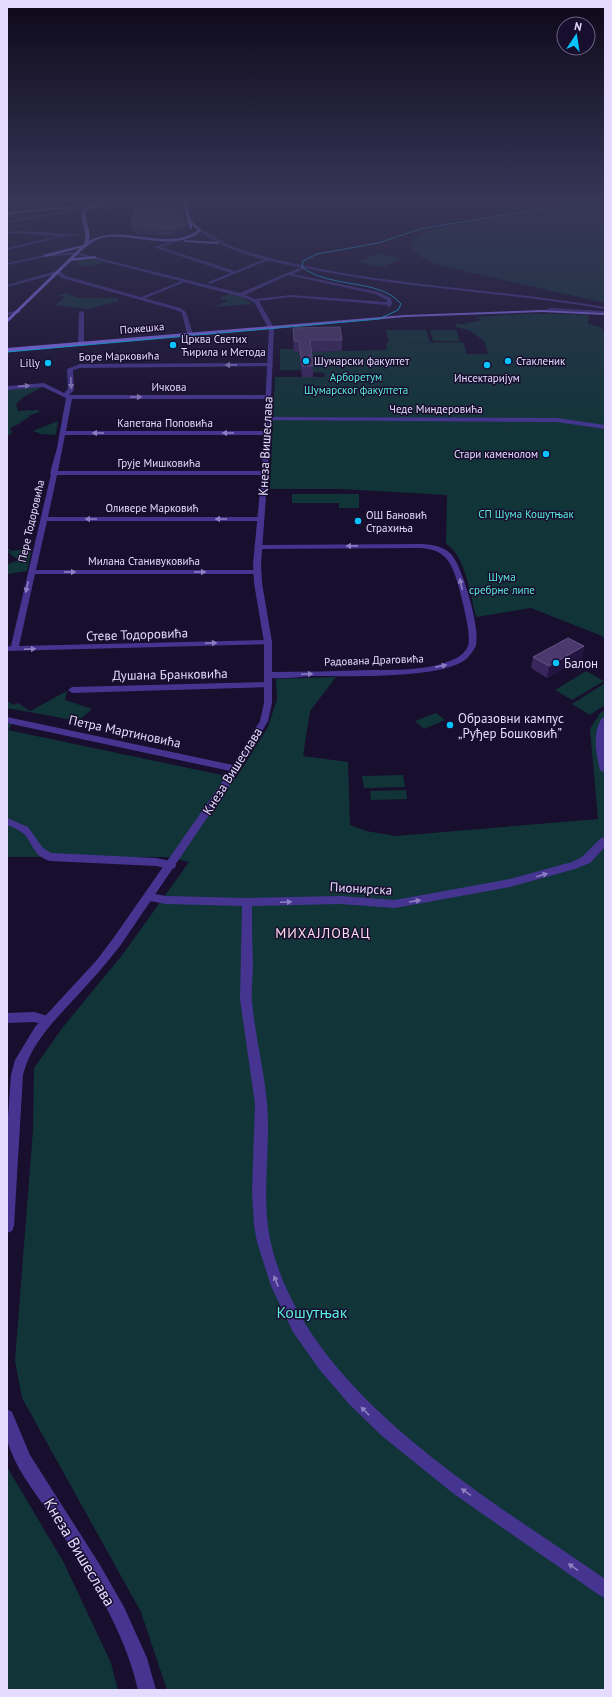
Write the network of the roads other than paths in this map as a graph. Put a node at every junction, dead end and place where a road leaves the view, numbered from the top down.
1 (37, 278) edge
2 (52, 278) edge
3 (176, 278) edge
4 (222, 278) edge
5 (278, 278) edge
6 (307, 278) edge
7 (372, 278) edge
8 (71, 279) joint
9 (30, 280) junction
10 (185, 281) dead end
11 (48, 282) junction
12 (210, 283) dead end
13 (7, 286) edge
14 (240, 295) junction
15 (141, 298) junction
16 (255, 300) junction
17 (390, 304) junction
18 (605, 308) edge
19 (549, 309) dead end
20 (389, 310) dead end
21 (19, 311) junction
22 (82, 312) dead end
23 (605, 313) edge
24 (7, 314) edge
25 (8, 321) edge
26 (271, 328) junction
27 (190, 334) junction
28 (82, 343) junction
29 (7, 350) edge
30 (270, 365) junction
31 (7, 388) edge
32 (68, 396) junction
33 (268, 397) junction
34 (267, 419) junction
35 (605, 427) edge
36 (62, 433) junction
37 (267, 433) junction
38 (53, 473) junction
39 (265, 473) junction
40 (43, 519) junction
41 (260, 519) junction
42 (258, 548) junction
43 (31, 572) junction
44 (257, 572) junction
45 (268, 642) junction
46 (10, 649) edge
47 (268, 675) junction
48 (268, 685) junction
49 (72, 690) dead end
50 (7, 720) edge
51 (605, 720) edge
52 (236, 769) junction
53 (605, 770) edge
54 (7, 821) edge
55 (605, 840) edge
56 (171, 865) junction
57 (149, 897) junction
58 (247, 902) junction
59 (7, 1018) edge
60 (47, 1020) junction
61 (7, 1226) edge
62 (7, 1417) edge
63 (605, 1588) edge
64 (147, 1690) edge

1 - 9 street
2 - 11 main road
3 - 14 street
4 - 12 street
5 - 14 street
6 - 17 street
7 - 18 street
8 - 11 street
8 - 15 street
9 - 11 street
9 - 13 street
10 - 15 street
11 - 21 main road
14 - 16 street
15 - 27 street
16 - 17 street
16 - 26 street
17 - 20 street
19 - 23 street
21 - 24 street
21 - 25 main road
22 - 28 street
23 - 26 main road, Пожешка
26 - 27 main road, Пожешка
26 - 30 street, Кнеза Вишеслава
27 - 28 main road, Пожешка
28 - 29 main road, Пожешка
30 -> 32 street, Боре Марковића
30 - 33 street, Кнеза Вишеслава
31 -> 32 street
32 -> 33 street, Ичкова
32 - 36 street, Пере Тодоровића
33 - 34 street, Кнеза Вишеслава
34 - 35 street, Чеде Миндеровића
34 - 37 street, Кнеза Вишеслава
37 -> 36 street, Капетана Поповића
36 - 38 street, Пере Тодоровића
37 - 39 street, Кнеза Вишеслава
38 - 39 street, Грује Мишковића
38 - 40 street, Пере Тодоровића
39 - 41 street, Кнеза Вишеслава
41 -> 40 street, Оливере Марковић
40 - 43 street, Пере Тодоровића
41 - 42 street, Кнеза Вишеслава
42 - 44 street, Кнеза Вишеслава
47 -> 42 street, Радована Драговића
43 -> 44 street, Милана Станивуковића
43 -> 46 street, Пере Тодоровића
44 - 45 street, Кнеза Вишеслава
46 -> 45 street, Стеве Тодоровића
45 - 47 street, Кнеза Вишеслава
47 - 48 street, Кнеза Вишеслава
48 - 49 street, Душана Бранковића
48 - 52 street, Кнеза Вишеслава
50 - 52 street, Петра Мартиновића
51 - 53 street
52 - 56 street, Кнеза Вишеслава
54 - 56 street
58 -> 55 street, Пионирска
56 - 57 street, Кнеза Вишеслава
57 - 58 street, Пионирска
57 - 60 street, Кнеза Вишеслава
63 -> 58 street
59 - 60 street
60 - 61 street, Кнеза Вишеслава
62 - 64 street, Кнеза Вишеслава

